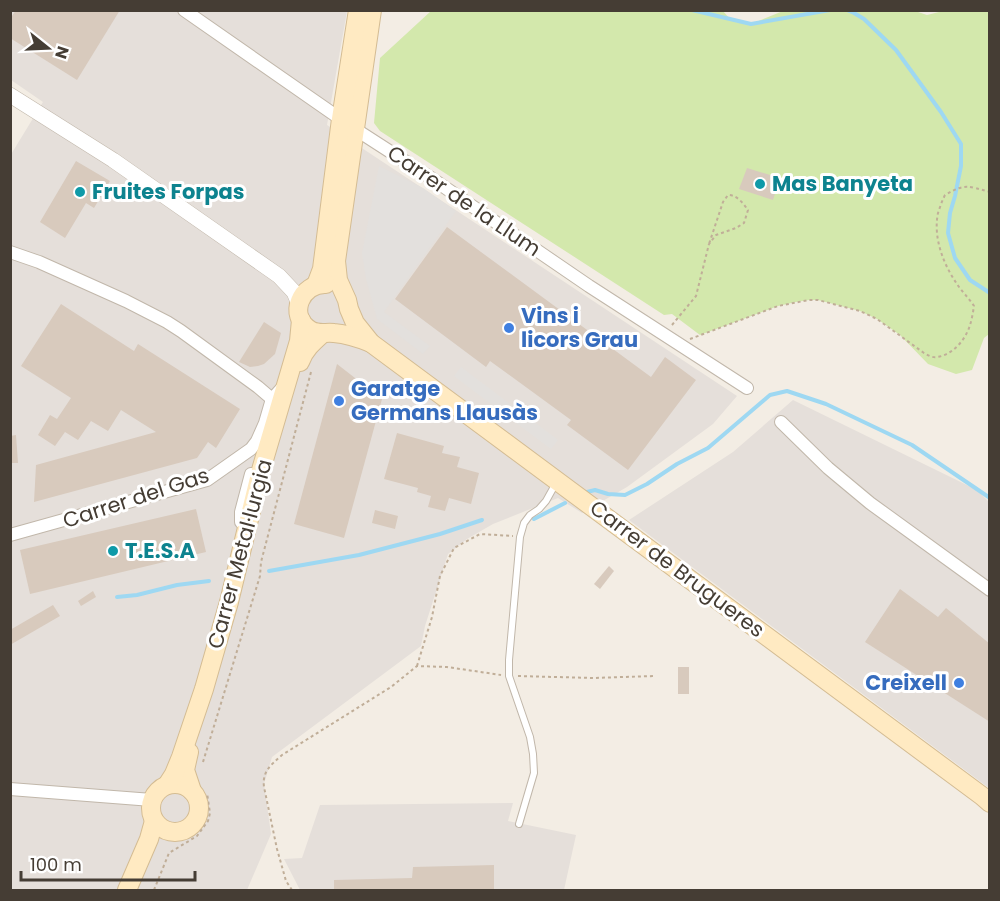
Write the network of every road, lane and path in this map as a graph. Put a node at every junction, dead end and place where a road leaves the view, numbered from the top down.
1 (184, 10) edge
2 (358, 10) edge
3 (372, 10) edge
4 (10, 94) edge
5 (348, 124) junction
6 (990, 192) edge
7 (709, 243) junction
8 (10, 252) edge
9 (329, 259) junction
10 (279, 276) junction
11 (314, 286) junction
12 (346, 300) junction
13 (300, 312) junction
14 (326, 333) junction
15 (664, 334) junction
16 (371, 343) junction
17 (677, 343) junction
18 (311, 372) dead end
19 (286, 384) junction
20 (747, 388) dead end
21 (272, 399) junction
22 (781, 422) dead end
23 (257, 441) junction
24 (558, 480) junction
25 (247, 528) junction
26 (10, 535) edge
27 (520, 537) junction
28 (990, 590) edge
29 (417, 666) junction
30 (509, 676) junction
31 (654, 676) dead end
32 (202, 763) dead end
33 (167, 785) junction
34 (10, 789) edge
35 (199, 791) junction
36 (987, 799) edge
37 (152, 800) junction
38 (154, 821) junction
39 (519, 824) dead end
40 (176, 832) junction
41 (127, 891) edge
42 (136, 891) edge
43 (154, 891) edge
44 (292, 891) edge

1 - 5 street, Carrer de la Llum
2 - 5 main road
3 - 5 main road
4 - 10 street
5 - 9 main road
5 - 15 street, Carrer de la Llum
6 - 17 path
7 - 7 path
7 - 15 path
8 - 21 street
9 - 11 main road
9 - 12 main road
10 - 11 street
10 - 13 street
11 - 12 main road
11 - 13 main road
12 - 14 main road
12 - 16 main road
13 - 14 main road
13 - 19 main road, Carrer Metal·lurgia
14 - 16 main road
14 - 35 main road, Carrer Metal·lurgia
15 - 17 street, Carrer de la Llum
16 - 24 main road, Carrer de Brugueres
17 - 20 street, Carrer de la Llum
18 - 32 path
19 - 21 street, Carrer del Gas
19 - 25 main road, Carrer Metal·lurgia
21 - 23 street, Carrer del Gas
22 - 28 street
23 - 25 street
23 - 26 street, Carrer del Gas
24 - 27 lane
24 - 36 main road, Carrer de Brugueres
25 - 33 main road, Carrer Metal·lurgia
27 - 29 path
27 - 30 lane
29 - 30 path
29 - 44 path
30 - 31 path
30 - 39 lane
33 - 35 main road
33 - 37 main road
34 - 37 street
35 - 40 main road
35 - 43 path
37 - 38 main road
38 - 40 main road
38 - 41 main road
40 - 42 main road

